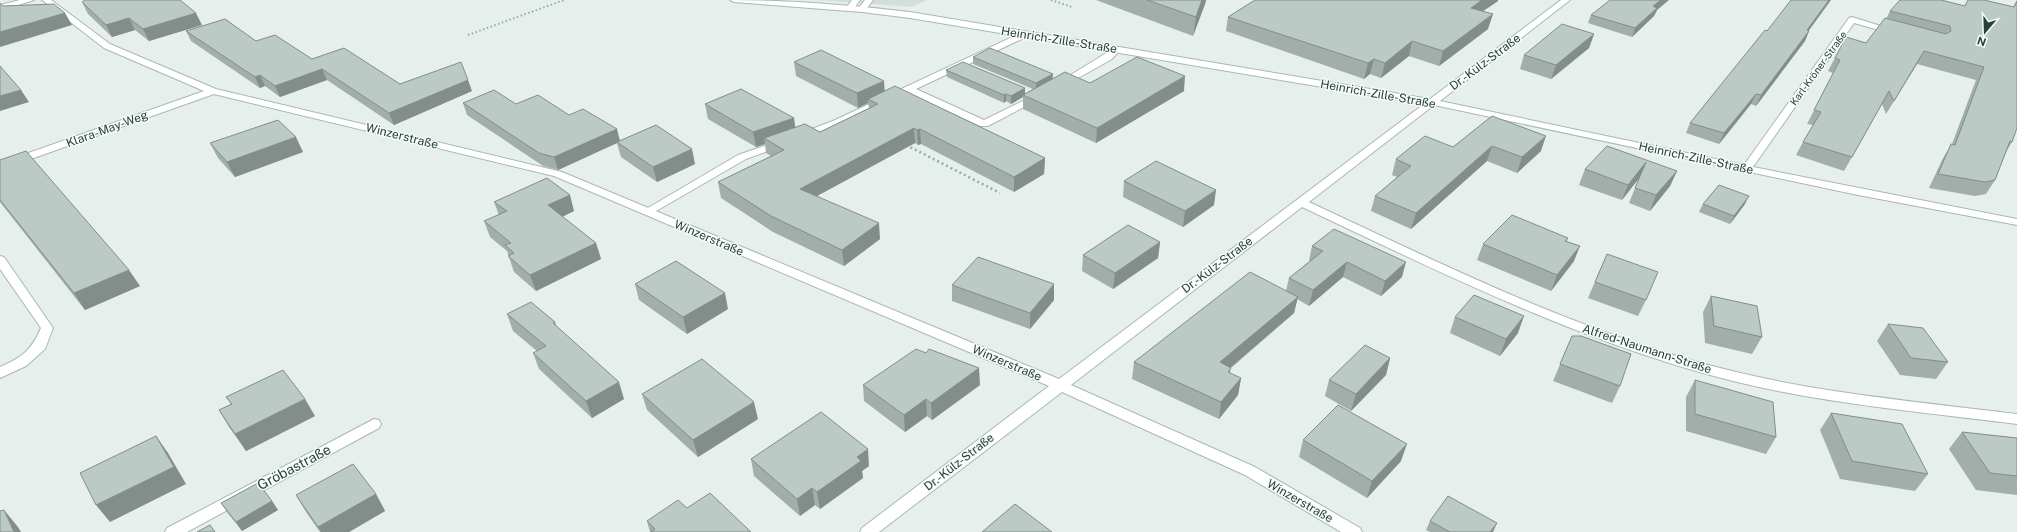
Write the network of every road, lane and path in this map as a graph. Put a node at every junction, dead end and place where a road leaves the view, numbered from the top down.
1 (30, 0) edge
2 (46, 0) edge
3 (564, 0) edge
4 (734, 0) edge
5 (856, 0) edge
6 (869, 0) edge
7 (1051, 0) edge
8 (1566, 0) edge
9 (1072, 7) dead end
10 (0, 8) edge
11 (850, 8) junction
12 (862, 9) junction
13 (1903, 33) edge
14 (1024, 34) junction
15 (468, 35) dead end
16 (1116, 50) junction
17 (962, 64) junction
18 (976, 70) edge
19 (908, 90) junction
20 (213, 91) junction
21 (1024, 91) edge
22 (1044, 93) junction
23 (1432, 102) junction
24 (901, 143) edge
25 (0, 167) edge
26 (1746, 169) junction
27 (1000, 193) dead end
28 (1300, 202) junction
29 (647, 212) junction
30 (2017, 222) edge
31 (0, 260) edge
32 (0, 373) edge
33 (1059, 385) junction
34 (2017, 419) edge
35 (374, 424) dead end
36 (172, 532) edge
37 (868, 532) edge
38 (1354, 532) edge

1 - 10 street
2 - 20 street, Winzerstraße
3 - 15 path
4 - 11 street, Heinrich-Zille-Straße
5 - 11 street
6 - 12 street
7 - 9 path
8 - 23 street, Dr.-Külz-Straße
11 - 12 street, Heinrich-Zille-Straße
12 - 14 street, Heinrich-Zille-Straße
13 - 26 street, Karl-Kröner-Straße
14 - 16 street, Heinrich-Zille-Straße
14 - 17 street
16 - 22 street
16 - 23 street, Heinrich-Zille-Straße
17 - 18 street
17 - 19 street
19 - 22 street
19 - 29 street
20 - 25 street, Klara-May-Weg
20 - 29 street, Winzerstraße
21 - 22 street
23 - 26 street, Heinrich-Zille-Straße
23 - 28 street, Dr.-Külz-Straße
24 - 27 path
26 - 30 street, Heinrich-Zille-Straße
28 - 33 street, Dr.-Külz-Straße
28 - 34 street, Alfred-Naumann-Straße
29 - 33 street, Winzerstraße
31 - 32 street
33 - 37 street, Dr.-Külz-Straße
33 - 38 street, Winzerstraße
35 - 36 street, Gröbastraße

